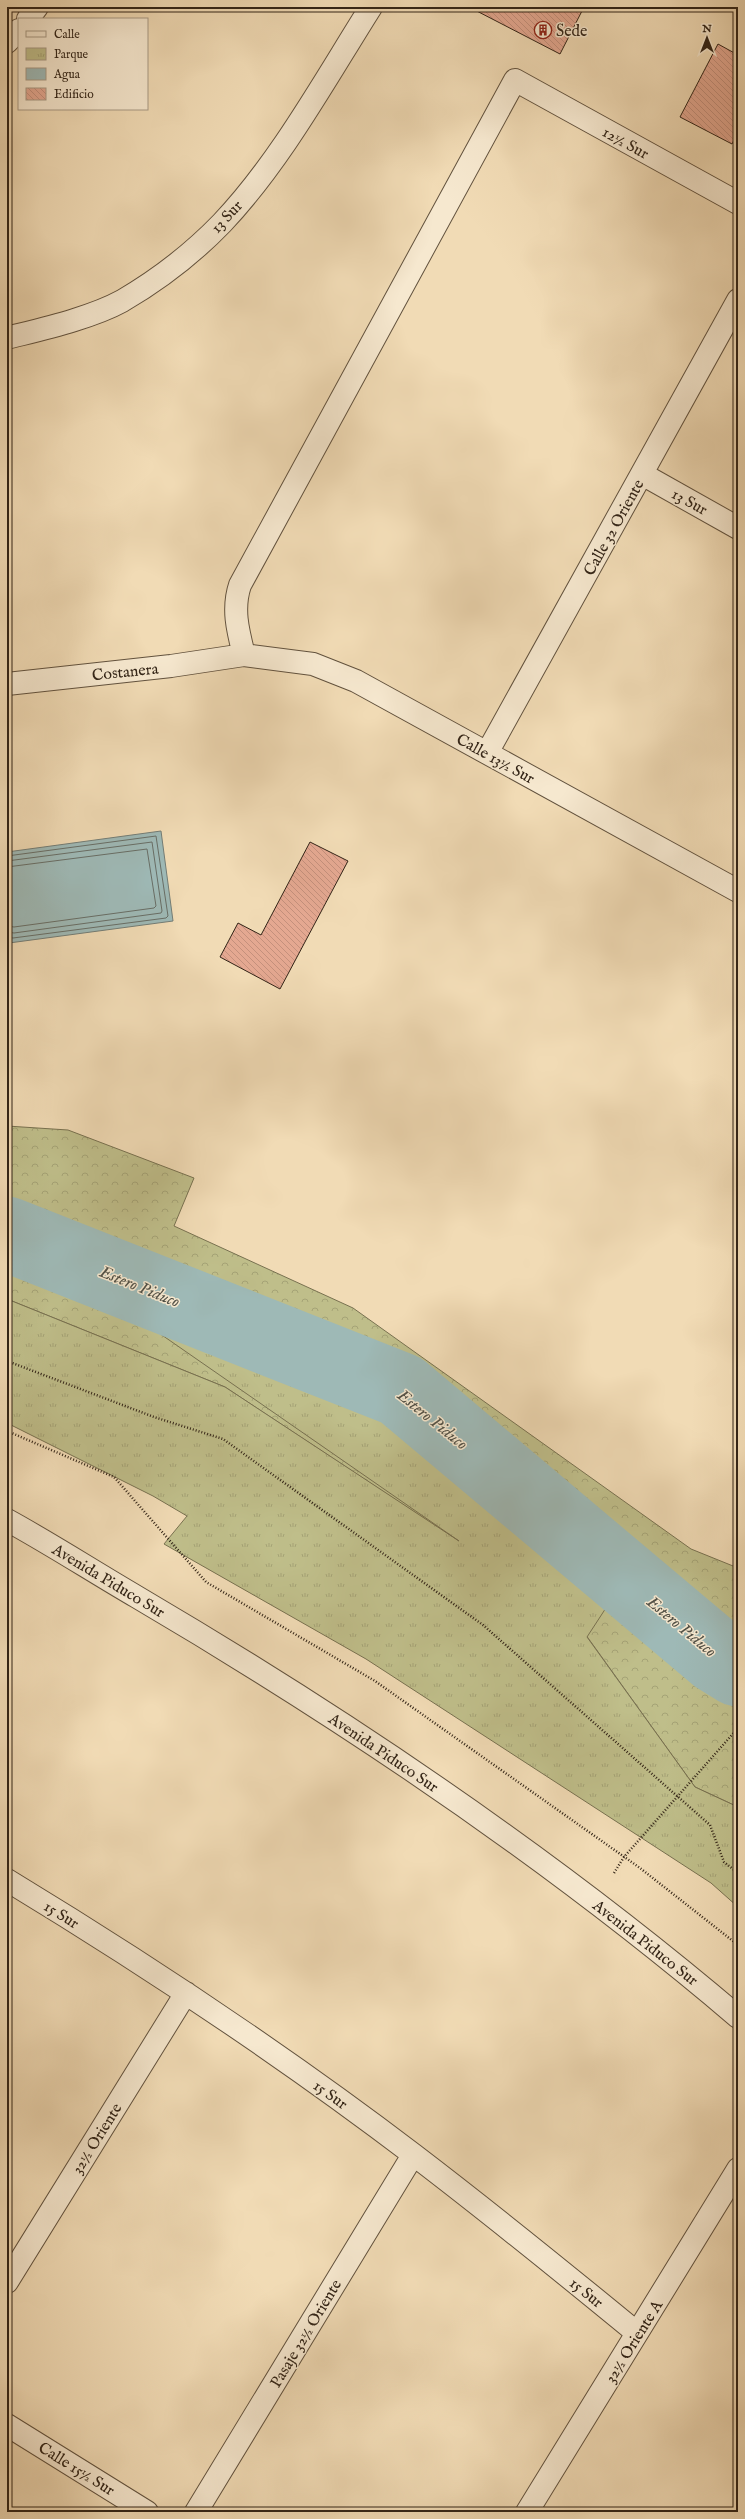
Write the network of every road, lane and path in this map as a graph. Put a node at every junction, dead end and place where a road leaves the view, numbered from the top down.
1 (37, 7) edge
2 (372, 7) edge
3 (29, 18) edge
4 (18, 31) edge
5 (7, 42) edge
6 (738, 203) edge
7 (738, 300) edge
8 (7, 338) edge
9 (642, 474) junction
10 (738, 528) edge
11 (244, 655) junction
12 (7, 684) edge
13 (487, 753) junction
14 (738, 891) edge
15 (7, 1361) edge
16 (7, 1431) edge
17 (7, 1520) edge
18 (738, 1728) edge
19 (677, 1796) junction
20 (624, 1857) junction
21 (738, 1873) edge
22 (7, 1880) edge
23 (595, 1901) junction
24 (738, 1945) edge
25 (186, 1994) junction
26 (738, 2017) edge
27 (414, 2155) junction
28 (738, 2169) edge
29 (7, 2282) edge
30 (637, 2333) junction
31 (7, 2425) edge
32 (147, 2512) edge
33 (196, 2512) edge
34 (527, 2512) edge

1 - 3 street
2 - 8 street, 13 Sur
4 - 5 street
6 - 11 street, 12½ Sur
7 - 9 street, Calle 32 Oriente
9 - 10 street, 13 Sur
9 - 13 street, Calle 32 Oriente
11 - 12 street, Costanera
11 - 13 street, Calle 13½ Sur
13 - 14 street, Calle 13½ Sur
15 - 19 path
16 - 20 path
17 - 23 street, Avenida Piduco Sur
18 - 19 path
19 - 20 path
19 - 21 path
20 - 23 path
20 - 24 path
22 - 25 street, 15 Sur
23 - 26 street, Avenida Piduco Sur
25 - 27 street, 15 Sur
25 - 29 street, 32½ Oriente
27 - 30 street, 15 Sur
27 - 33 street, Pasaje 32½ Oriente
28 - 30 street, 32½ Oriente A
30 - 34 street, 32½ Oriente A
31 - 32 street, Calle 15½ Sur

